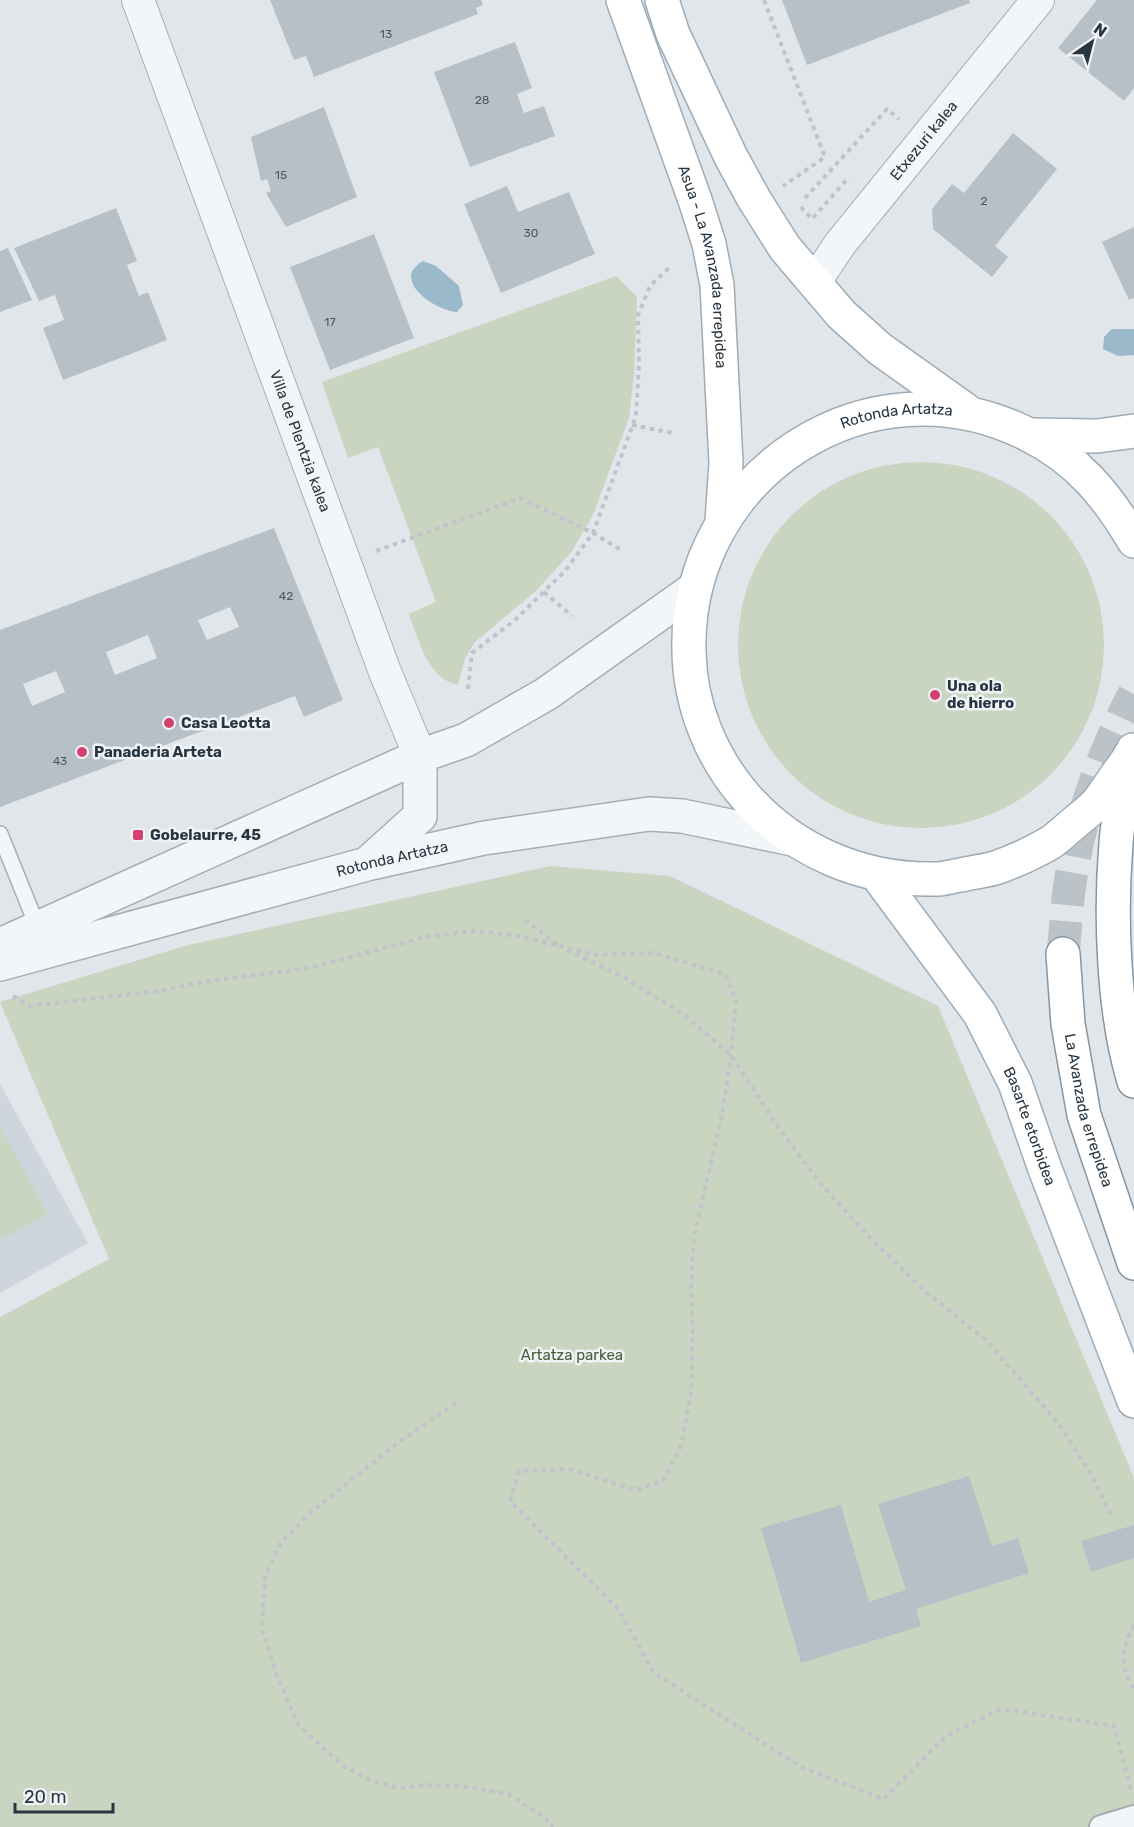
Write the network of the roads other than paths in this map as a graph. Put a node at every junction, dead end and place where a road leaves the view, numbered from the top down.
1 (138, 0) edge
2 (662, 0) edge
3 (1038, 0) edge
4 (627, 11) edge
5 (814, 282) junction
6 (971, 414) junction
7 (1134, 431) edge
8 (1029, 435) junction
9 (722, 521) junction
10 (1134, 541) edge
11 (694, 589) junction
12 (1132, 752) edge
13 (420, 756) junction
14 (0, 834) edge
15 (792, 839) junction
16 (367, 864) junction
17 (877, 875) junction
18 (38, 928) junction
19 (0, 945) edge
20 (1063, 954) tunnel mouth
21 (2, 977) edge
22 (1134, 1081) edge
23 (1134, 1263) edge
24 (1134, 1401) edge
25 (1134, 1816) edge
26 (1101, 1827) edge

1 - 13 street, Villa de Plentzia kalea
2 - 5 main road
3 - 5 street, Etxezuri kalea
4 - 9 main road, Asua - La Avanzada errepidea
5 - 6 main road
6 - 8 main road, Rotonda Artatza
6 - 9 main road, Rotonda Artatza
7 - 8 main road
8 - 10 main road, Rotonda Artatza
9 - 11 main road, Rotonda Artatza
11 - 13 street
11 - 15 main road, Rotonda Artatza
12 - 17 main road, Rotonda Artatza
12 - 22 main road
13 - 16 street, Villa de Plentzia kalea
13 - 18 street
14 - 18 lane
15 - 16 street, Rotonda Artatza
15 - 17 main road, Rotonda Artatza
16 - 21 street, Rotonda Artatza
17 - 24 main road, Basarte etorbidea
18 - 19 street
20 - 23 main road, La Avanzada errepidea
25 - 26 street

